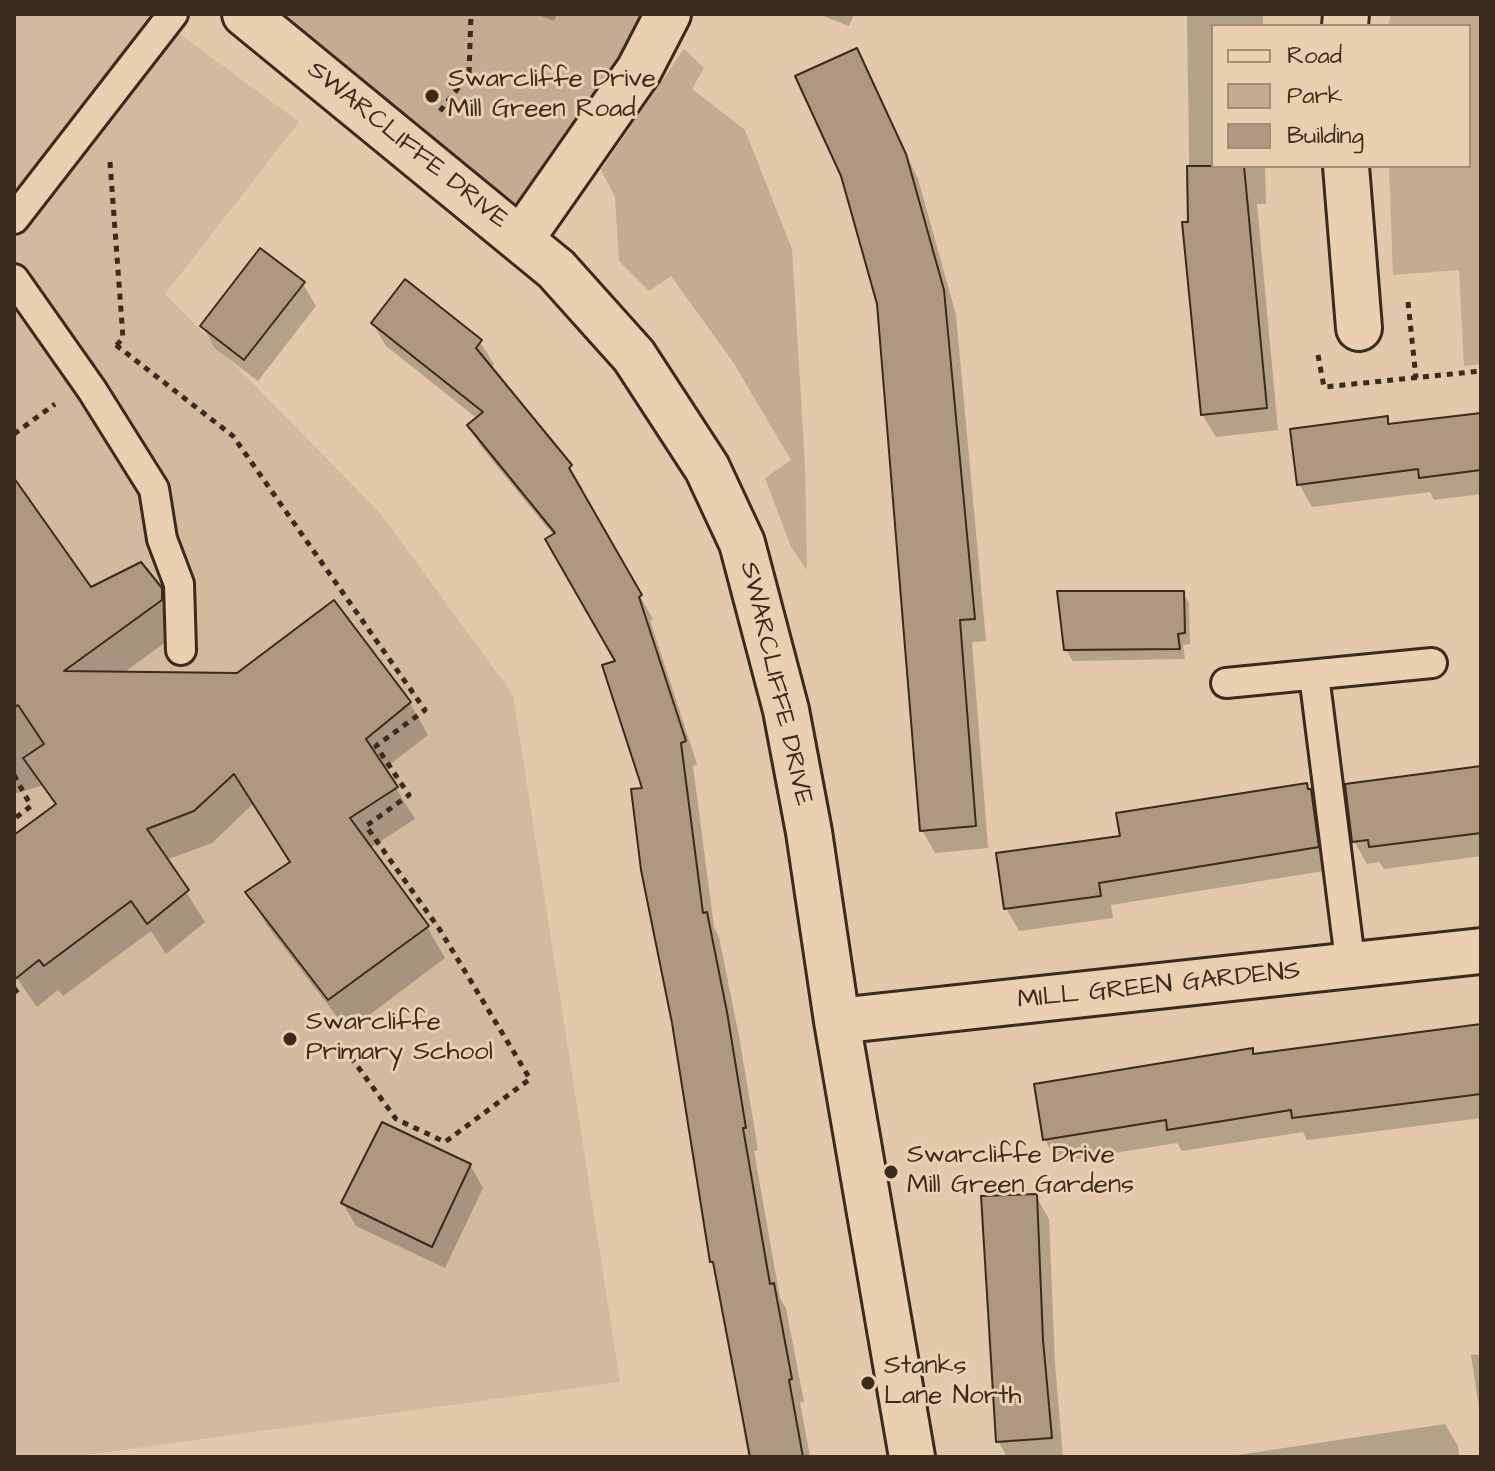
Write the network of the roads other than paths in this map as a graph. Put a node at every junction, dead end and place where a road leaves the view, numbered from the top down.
1 (173, 14) edge
2 (245, 14) edge
3 (668, 14) edge
4 (1346, 168) edge
5 (14, 219) edge
6 (521, 239) junction
7 (14, 279) edge
8 (1359, 328) dead end
9 (181, 650) dead end
10 (1432, 663) dead end
11 (1314, 675) junction
12 (1226, 683) dead end
13 (1481, 951) edge
14 (1351, 968) junction
15 (837, 1021) junction
16 (912, 1457) edge

1 - 5 lane
2 - 6 street, SWARCLIFFE DRIVE
3 - 6 street
4 - 8 street
6 - 15 street, SWARCLIFFE DRIVE
7 - 9 lane
10 - 11 lane
11 - 12 lane
11 - 14 lane
13 - 14 street, MILL GREEN GARDENS
14 - 15 street, MILL GREEN GARDENS
15 - 16 street, SWARCLIFFE DRIVE

